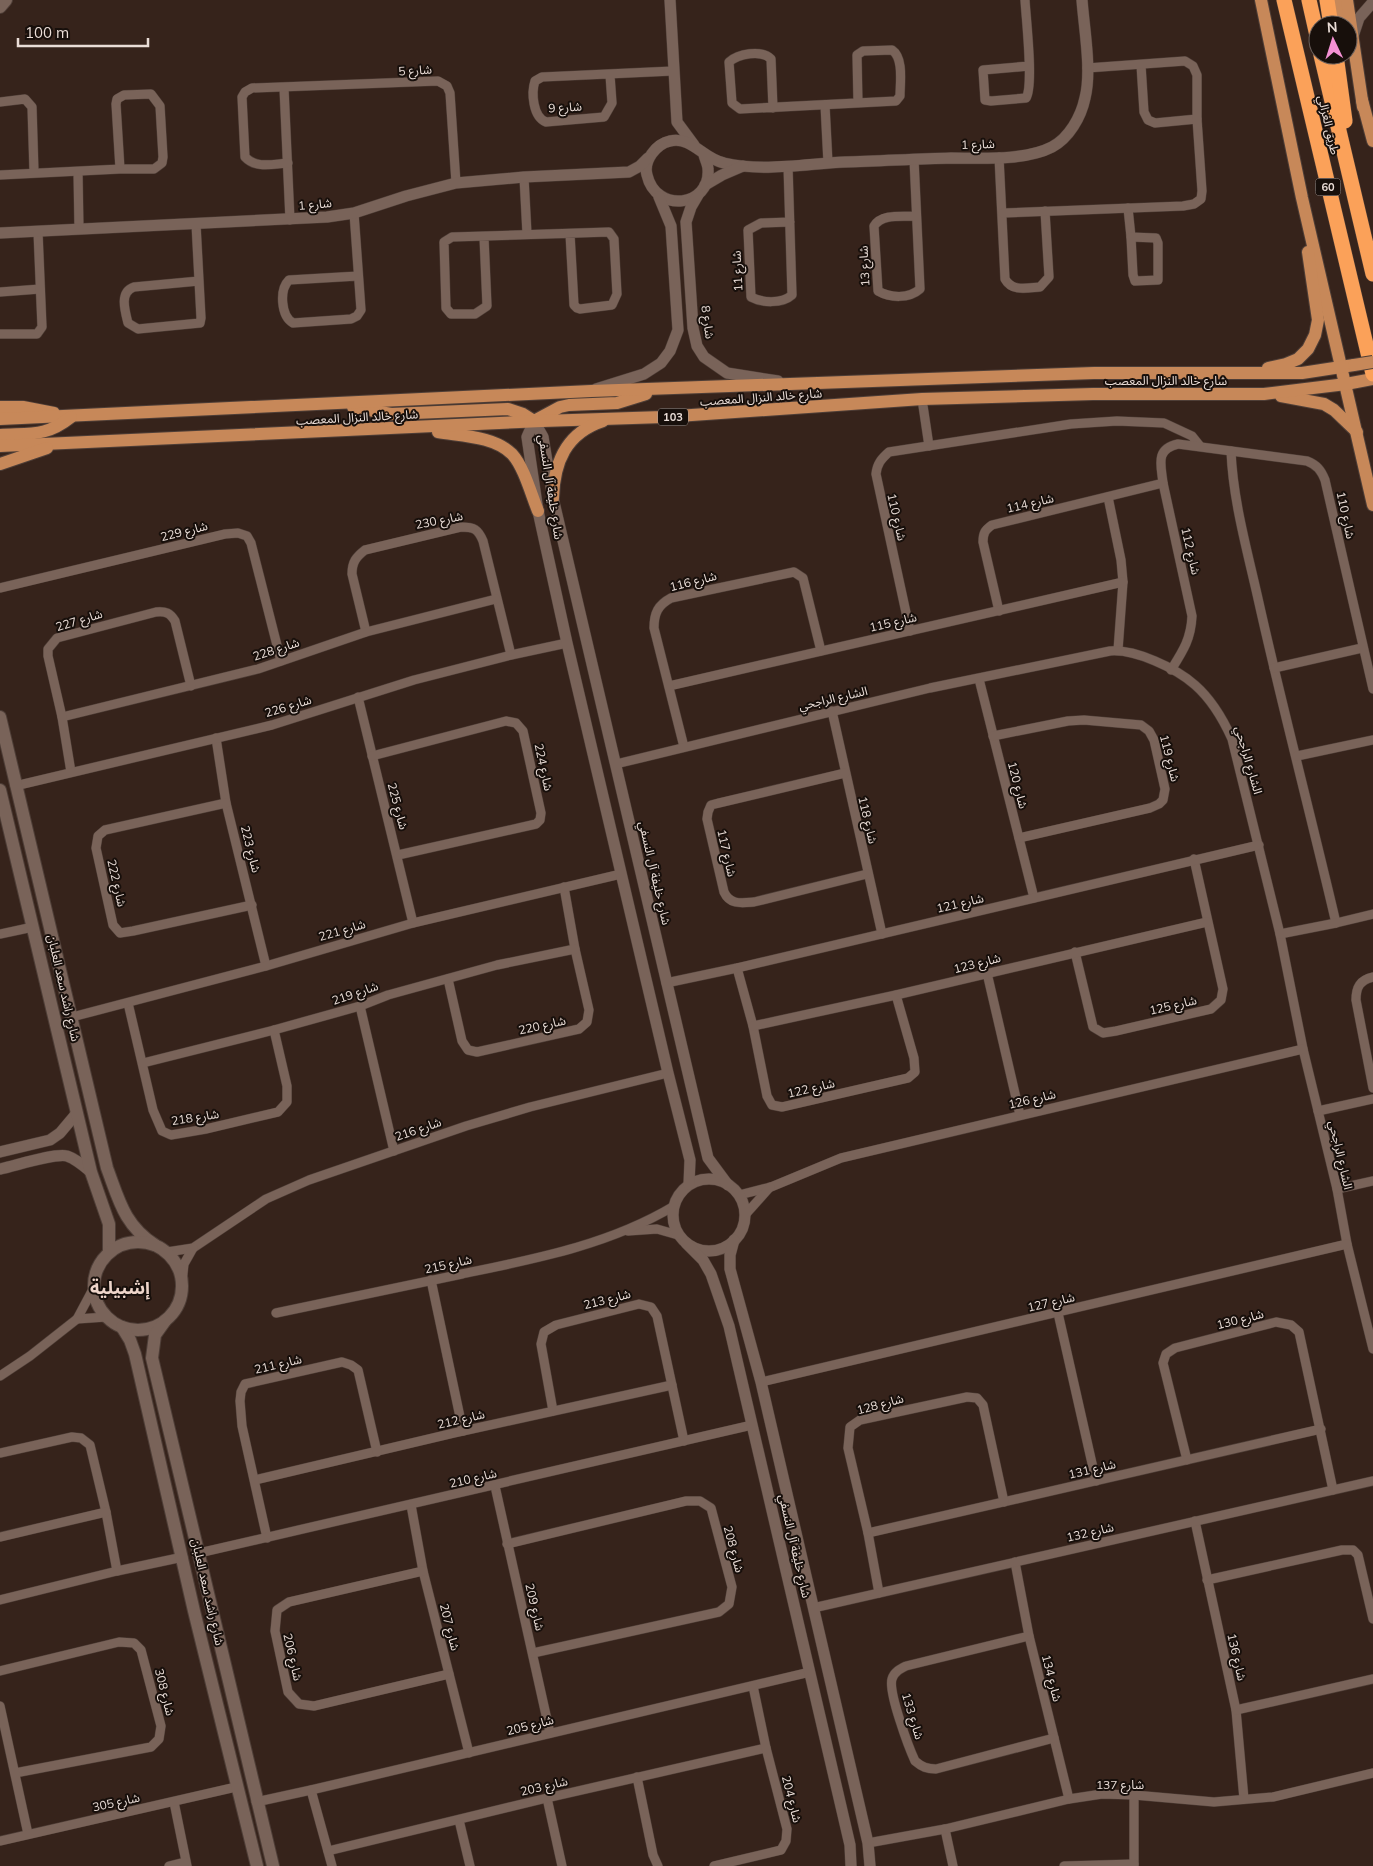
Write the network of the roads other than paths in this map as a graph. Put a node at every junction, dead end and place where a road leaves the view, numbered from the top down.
1 (6, 0) edge
2 (670, 0) edge
3 (1025, 0) edge
4 (1082, 0) edge
5 (1261, 0) edge
6 (1278, 0) edge
7 (1284, 0) edge
8 (1309, 0) edge
9 (1327, 0) edge
10 (1336, 0) edge
11 (1346, 0) edge
12 (1369, 2) edge
13 (0, 7) edge
14 (1312, 15) edge
15 (1329, 15) edge
16 (1340, 15) edge
17 (1348, 15) edge
18 (1358, 21) edge
19 (1141, 65) junction
20 (1323, 65) edge
21 (1337, 65) edge
22 (1355, 65) edge
23 (1029, 66) junction
24 (1087, 68) junction
25 (1300, 68) junction
26 (673, 71) junction
27 (610, 75) junction
28 (284, 88) junction
29 (0, 102) edge
30 (858, 103) junction
31 (825, 105) junction
32 (773, 108) junction
33 (1197, 119) junction
34 (677, 122) junction
35 (1373, 141) edge
36 (694, 145) junction
37 (657, 147) junction
38 (704, 155) junction
39 (999, 157) junction
40 (648, 158) junction
41 (914, 159) junction
42 (288, 163) junction
43 (828, 163) junction
44 (744, 166) junction
45 (788, 166) junction
46 (120, 169) junction
47 (34, 172) junction
48 (78, 172) junction
49 (628, 172) junction
50 (0, 175) edge
51 (524, 178) junction
52 (456, 183) junction
53 (649, 186) junction
54 (702, 190) junction
55 (1353, 190) junction
56 (659, 197) junction
57 (1302, 198) junction
58 (1128, 208) junction
59 (1045, 211) junction
60 (354, 213) junction
61 (1003, 213) junction
62 (916, 216) junction
63 (290, 220) junction
64 (790, 222) junction
65 (196, 224) junction
66 (80, 229) junction
67 (38, 232) junction
68 (0, 233) edge
69 (527, 234) junction
70 (570, 234) junction
71 (484, 237) junction
72 (1131, 237) junction
73 (1373, 274) edge
74 (358, 276) junction
75 (200, 281) junction
76 (40, 289) junction
77 (0, 292) edge
78 (0, 334) edge
79 (1373, 362) edge
80 (1348, 366) junction
81 (1250, 373) junction
82 (1373, 374) edge
83 (1373, 379) edge
84 (1352, 383) junction
85 (797, 384) junction
86 (665, 388) junction
87 (591, 390) junction
88 (1264, 394) junction
89 (922, 399) junction
90 (337, 404) junction
91 (0, 407) edge
92 (71, 417) junction
93 (0, 419) edge
94 (612, 419) junction
95 (534, 421) junction
96 (410, 428) junction
97 (1356, 432) junction
98 (0, 435) edge
99 (58, 444) junction
100 (1178, 444) joint
101 (0, 446) edge
102 (929, 446) junction
103 (1200, 446) junction
104 (1231, 451) junction
105 (0, 464) edge
106 (1163, 483) junction
107 (1108, 497) junction
108 (553, 498) junction
109 (1373, 505) edge
110 (538, 511) junction
111 (1123, 582) junction
112 (0, 588) edge
113 (496, 599) junction
114 (999, 611) junction
115 (910, 631) junction
116 (366, 632) junction
117 (567, 643) junction
118 (1362, 648) junction
119 (1118, 650) junction
120 (821, 651) junction
121 (511, 655) junction
122 (281, 662) junction
123 (1274, 668) junction
124 (1171, 670) junction
125 (979, 679) junction
126 (191, 686) junction
127 (669, 686) junction
128 (1373, 689) edge
129 (358, 697) junction
130 (832, 711) junction
131 (62, 716) junction
132 (0, 717) edge
133 (993, 736) junction
134 (216, 738) junction
135 (1373, 740) edge
136 (684, 747) junction
137 (372, 756) junction
138 (1297, 756) junction
139 (616, 764) junction
140 (71, 772) junction
141 (845, 773) junction
142 (15, 786) junction
143 (0, 790) edge
144 (226, 803) junction
145 (1019, 838) junction
146 (1259, 845) junction
147 (398, 855) junction
148 (1194, 859) junction
149 (621, 874) junction
150 (867, 874) junction
151 (564, 887) junction
152 (1034, 898) junction
153 (252, 905) junction
154 (1373, 914) edge
155 (1207, 922) junction
156 (413, 923) junction
157 (1336, 923) junction
158 (33, 927) junction
159 (0, 934) edge
160 (882, 934) junction
161 (1280, 934) junction
162 (575, 949) junction
163 (1076, 952) junction
164 (266, 966) junction
165 (737, 968) junction
166 (987, 973) junction
167 (1373, 977) edge
168 (448, 979) junction
169 (666, 983) junction
170 (896, 995) junction
171 (128, 1003) junction
172 (360, 1006) junction
173 (72, 1017) junction
174 (753, 1026) junction
175 (274, 1030) junction
176 (1303, 1049) junction
177 (143, 1063) junction
178 (668, 1073) junction
179 (1373, 1088) edge
180 (1373, 1099) edge
181 (1318, 1111) junction
182 (76, 1114) junction
183 (1020, 1114) junction
184 (50, 1140) junction
185 (394, 1151) junction
186 (0, 1152) edge
187 (55, 1156) junction
188 (0, 1169) edge
189 (91, 1172) junction
190 (1373, 1181) edge
191 (689, 1184) junction
192 (728, 1185) junction
193 (771, 1187) junction
194 (1337, 1189) junction
195 (739, 1195) junction
196 (674, 1206) junction
197 (745, 1215) junction
198 (623, 1231) junction
199 (682, 1239) junction
200 (734, 1240) junction
201 (1347, 1244) junction
202 (155, 1245) junction
203 (193, 1248) junction
204 (109, 1252) junction
205 (167, 1252) junction
206 (432, 1280) junction
207 (182, 1283) junction
208 (94, 1289) junction
209 (276, 1313) dead end
210 (1058, 1313) junction
211 (106, 1316) junction
212 (77, 1319) junction
213 (165, 1321) junction
214 (122, 1327) junction
215 (1373, 1349) edge
216 (0, 1376) edge
217 (761, 1382) junction
218 (672, 1385) junction
219 (554, 1411) junction
220 (752, 1426) junction
221 (1321, 1429) junction
222 (463, 1431) junction
223 (684, 1440) junction
224 (377, 1452) junction
225 (0, 1453) edge
226 (1187, 1460) junction
227 (255, 1480) junction
228 (1373, 1480) edge
229 (1096, 1481) junction
230 (495, 1486) junction
231 (1334, 1490) junction
232 (1004, 1502) junction
233 (411, 1505) junction
234 (106, 1512) junction
235 (791, 1512) junction
236 (773, 1515) junction
237 (1194, 1521) junction
238 (868, 1533) junction
239 (0, 1537) edge
240 (268, 1538) junction
241 (507, 1544) junction
242 (199, 1553) junction
243 (183, 1557) junction
244 (1015, 1562) junction
245 (117, 1571) junction
246 (423, 1571) junction
247 (1207, 1580) junction
248 (879, 1593) junction
249 (0, 1600) edge
250 (211, 1607) junction
251 (813, 1608) junction
252 (194, 1611) junction
253 (1373, 1619) edge
254 (1029, 1636) junction
255 (533, 1654) junction
256 (0, 1671) edge
257 (810, 1672) junction
258 (449, 1674) junction
259 (1373, 1679) edge
260 (753, 1686) junction
261 (0, 1706) edge
262 (1236, 1710) junction
263 (550, 1733) junction
264 (1054, 1738) junction
265 (244, 1741) junction
266 (226, 1743) junction
267 (766, 1748) junction
268 (469, 1753) junction
269 (15, 1773) junction
270 (1373, 1773) edge
271 (637, 1777) junction
272 (854, 1784) junction
273 (236, 1787) junction
274 (837, 1789) junction
275 (311, 1790) junction
276 (1134, 1795) junction
277 (547, 1798) junction
278 (1069, 1799) junction
279 (1244, 1799) junction
280 (174, 1802) junction
281 (256, 1802) junction
282 (459, 1820) junction
283 (945, 1829) junction
284 (28, 1834) junction
285 (0, 1841) edge
286 (868, 1843) junction
287 (328, 1851) junction
288 (186, 1864) edge
289 (1134, 1865) edge
290 (169, 1866) edge
291 (257, 1866) edge
292 (273, 1866) edge
293 (332, 1866) edge
294 (470, 1866) edge
295 (562, 1866) edge
296 (658, 1866) edge
297 (714, 1866) edge
298 (851, 1866) edge
299 (870, 1866) edge
300 (952, 1866) edge
301 (1064, 1866) edge

1 - 13 main road
2 - 26 street
3 - 23 street
4 - 24 street, شارع 1
5 - 57 main road
6 - 25 highway
7 - 25 highway, طريق الغزالي / 60
8 - 14 highway
9 - 15 highway
10 - 16 main road
11 - 17 main road
12 - 18 street
19 - 24 street
19 - 33 street
19 - 33 street
20 - 55 highway, طريق الغزالي / 60
21 - 55 highway
22 - 35 main road
23 - 23 street
24 - 39 street, شارع 1
25 - 82 highway, طريق الغزالي / 60
26 - 27 street, شارع 9
26 - 34 street
27 - 27 street, شارع 9
28 - 42 street
28 - 42 street, شارع 5
28 - 52 street, شارع 5
29 - 47 street
30 - 30 street
30 - 31 street
31 - 32 street
31 - 43 street
32 - 32 street
33 - 58 street
34 - 36 street
34 - 37 street
36 - 37 street
36 - 38 street
37 - 40 street
38 - 44 street, شارع 1
38 - 54 street
39 - 41 street, شارع 1
39 - 61 street
40 - 49 street
40 - 53 street
41 - 43 street, شارع 1
41 - 62 street, شارع 13
42 - 63 street
43 - 45 street, شارع 1
44 - 45 street, شارع 1
44 - 54 street, شارع 1
45 - 64 street, شارع 11
46 - 46 street
46 - 48 street
47 - 48 street
47 - 50 street
48 - 66 street
49 - 51 street, شارع 1
49 - 53 street
51 - 52 street, شارع 1
51 - 69 street
52 - 60 street, شارع 1
53 - 56 street
54 - 56 street
54 - 85 street, شارع 8
55 - 73 highway, طريق الغزالي / 60
56 - 87 street
57 - 80 main road
57 - 81 main road
58 - 59 street
58 - 72 street
59 - 61 street
59 - 61 street
60 - 63 street, شارع 1
60 - 74 street
62 - 62 street, شارع 13
63 - 65 street, شارع 1
64 - 64 street, شارع 11
65 - 66 street, شارع 1
65 - 75 street
66 - 67 street, شارع 1
67 - 68 street, شارع 1
67 - 76 street
69 - 70 street
69 - 71 street
70 - 70 street
71 - 71 street
72 - 72 street
74 - 74 street
75 - 75 street
76 - 77 street
76 - 78 street
79 - 80 main road, شارع خالد النزال المعصب, bridge
80 - 81 main road, شارع خالد النزال المعصب
80 - 84 main road
81 - 85 main road, شارع خالد النزال المعصب
83 - 84 main road, شارع خالد النزال المعصب / 103
84 - 88 main road, شارع خالد النزال المعصب / 103
84 - 97 main road
85 - 86 main road, شارع خالد النزال المعصب
86 - 87 main road, شارع خالد النزال المعصب
86 - 95 main road
87 - 90 main road, شارع خالد النزال المعصب
88 - 89 main road, شارع خالد النزال المعصب / 103
88 - 97 main road
89 - 94 main road, شارع خالد النزال المعصب / 103
89 - 102 street
90 - 92 main road, شارع خالد النزال المعصب
90 - 95 main road
91 - 92 main road
92 - 93 main road, شارع خالد النزال المعصب
92 - 98 main road
94 - 95 main road, شارع خالد النزال المعصب / 103
94 - 108 main road
95 - 96 main road, شارع خالد النزال المعصب / 103
95 - 108 street, شارع خليفة آل النسفي
95 - 110 street, شارع خليفة آل النسفي
96 - 99 main road, شارع خالد النزال المعصب / 103
96 - 110 main road
97 - 109 main road
99 - 101 main road, شارع خالد النزال المعصب / 103
99 - 105 main road
100 - 103 street, شارع 110
100 - 106 street, شارع 112
102 - 103 street, شارع 110
102 - 115 street, شارع 110
103 - 104 street, شارع 110
104 - 118 street, شارع 110
104 - 123 street
106 - 107 street, 114 شارع
106 - 124 street, شارع 112
107 - 111 street
107 - 114 street, 114 شارع
108 - 139 street, شارع خليفة آل النسفي
110 - 117 street, شارع خليفة آل النسفي
111 - 114 street, شارع 115
111 - 119 street
112 - 122 street, شارع 229
113 - 116 street, شارع 228
113 - 116 street, شارع 230
113 - 121 street, شارع 230
114 - 115 street, شارع 115
115 - 120 street, شارع 115
116 - 122 street, شارع 228
117 - 121 street, شارع 226
117 - 149 street, شارع خليفة آل النسفي
118 - 123 street
118 - 128 street, شارع 110
119 - 124 street, الشارع الراجحي
119 - 125 street, الشارع الراجحي
120 - 127 street, شارع 115
120 - 127 street, شارع 116
121 - 129 street, شارع 226
122 - 126 street, شارع 228
123 - 138 street
124 - 146 street, الشارع الراجحي
125 - 130 street, الشارع الراجحي
125 - 133 street, شارع 120
126 - 131 street, شارع 228
126 - 131 street, شارع 227
127 - 136 street, شارع 116
129 - 134 street, شارع 226
129 - 137 street, شارع 225
130 - 136 street, الشارع الراجحي
130 - 141 street, شارع 118
131 - 140 street, شارع 227
132 - 142 main road, شارع راشد سعد العلبان
133 - 145 street, شارع 120
133 - 145 street, شارع 119
134 - 140 street, شارع 226
134 - 144 street, شارع 223
135 - 138 street
136 - 139 street, الشارع الراجحي
137 - 147 street, شارع 225
137 - 147 street, شارع 224
138 - 157 street
139 - 169 street, شارع خليفة آل النسفي
140 - 142 street, شارع 226
141 - 150 street, شارع 118
141 - 150 street, شارع 117
142 - 173 main road, شارع راشد سعد العلبان
143 - 158 main road, شارع راشد سعد العلبان
144 - 153 street, شارع 223
144 - 153 street, شارع 222
145 - 152 street, شارع 120
146 - 148 street, شارع 121
146 - 161 street, الشارع الراجحي
147 - 156 street, شارع 225
148 - 152 street, شارع 121
148 - 155 street, شارع 125
149 - 151 street, شارع 221
149 - 178 street, شارع خليفة آل النسفي
150 - 160 street, شارع 118
151 - 156 street, شارع 221
151 - 162 street, شارع 220
152 - 160 street, شارع 121
153 - 164 street, شارع 223
154 - 157 street
155 - 163 street, شارع 123
155 - 163 street, شارع 125
156 - 164 street, شارع 221
157 - 161 street
158 - 159 street
158 - 182 main road, شارع راشد سعد العلبان
160 - 165 street, شارع 121
161 - 176 street, الشارع الراجحي
162 - 168 street, شارع 219
162 - 168 street, شارع 220
163 - 166 street, شارع 123
164 - 171 street, شارع 221
165 - 169 street, شارع 121
165 - 174 street, شارع 122
166 - 170 street, شارع 123
166 - 183 street
167 - 179 street
168 - 172 street, شارع 219
169 - 192 street, شارع خليفة آل النسفي
170 - 174 street, شارع 123
170 - 174 street, شارع 122
171 - 173 street, شارع 221
171 - 177 street, شارع 218
172 - 175 street, شارع 219
172 - 185 street
173 - 202 main road, شارع راشد سعد العلبان
175 - 177 street, شارع 219
175 - 177 street, شارع 218
176 - 181 street, الشارع الراجحي
176 - 183 street, شارع 126
178 - 185 street, شارع 216
178 - 191 street, شارع خليفة آل النسفي
180 - 181 street
181 - 194 street, الشارع الراجحي
182 - 184 street
182 - 189 main road, شارع راشد سعد العلبان
183 - 193 street, شارع 126
184 - 186 street
184 - 187 street
185 - 203 street, شارع 216
187 - 188 street
187 - 189 street
189 - 204 main road, شارع راشد سعد العلبان
190 - 194 street
191 - 192 street
191 - 196 street
192 - 195 street
193 - 195 street, شارع 126
193 - 197 street, شارع 126
194 - 201 street, الشارع الراجحي
195 - 197 street
196 - 198 street, شارع 215
196 - 199 street
197 - 200 street
198 - 199 street, شارع 215
198 - 206 street, شارع 215
199 - 200 street
199 - 220 street, شارع خليفة آل النسفي
200 - 217 street, شارع خليفة آل النسفي
201 - 210 street, شارع 127
201 - 215 street, الشارع الراجحي
202 - 204 main road
202 - 205 main road
203 - 205 street, شارع 216
203 - 207 street
204 - 208 main road
205 - 207 main road
206 - 209 street, شارع 215
206 - 222 street
207 - 213 main road
208 - 211 main road
208 - 212 street
210 - 217 street, شارع 127
210 - 229 street
211 - 212 street
211 - 214 main road
212 - 216 street
213 - 214 main road
213 - 242 main road, شارع راشد سعد العلبان
214 - 243 main road, شارع راشد سعد العلبان
217 - 235 street, شارع خليفة آل النسفي
218 - 219 street, شارع 212
218 - 219 street, شارع 213
218 - 223 street, شارع 213
219 - 222 street, شارع 212
220 - 223 street, شارع 210
220 - 236 street, شارع خليفة آل النسفي
221 - 226 street, شارع 131
221 - 226 street, شارع 130
221 - 231 street, شارع 130
222 - 224 street, شارع 212
223 - 230 street, شارع 210
224 - 227 street, شارع 212
224 - 227 street, شارع 211
225 - 234 street
226 - 229 street, شارع 131
227 - 240 street, شارع 211
228 - 231 street, شارع 132
229 - 232 street, شارع 131
230 - 233 street, شارع 210
230 - 241 street, شارع 209
231 - 237 street, شارع 132
232 - 238 street, شارع 131
232 - 238 street, شارع 128
233 - 240 street, شارع 210
233 - 246 street, شارع 207
234 - 239 street
234 - 245 street
235 - 236 street
235 - 251 street, شارع خليفة آل النسفي
236 - 257 street, شارع خليفة آل النسفي
237 - 244 street, شارع 132
237 - 247 street, شارع 136
238 - 248 street, شارع 128
240 - 242 street, شارع 210
241 - 255 street, شارع 209
241 - 255 street, شارع 208
242 - 250 main road, شارع راشد سعد العلبان
243 - 245 street
243 - 252 main road, شارع راشد سعد العلبان
244 - 248 street, شارع 132
244 - 254 street, شارع 134
245 - 249 street
246 - 258 street, شارع 207
246 - 258 street, شارع 206
247 - 253 street
247 - 262 street, شارع 136
248 - 251 street, شارع 132
250 - 252 main road
250 - 265 main road, شارع راشد سعد العلبان
251 - 272 street, شارع خليفة آل النسفي
252 - 266 main road, شارع راشد سعد العلبان
254 - 264 street, شارع 134
254 - 264 street, شارع 133
255 - 263 street, شارع 209
256 - 269 street, شارع 308
257 - 260 street, شارع 205
257 - 274 street, شارع خليفة آل النسفي
258 - 268 street, شارع 207
259 - 262 street
260 - 263 street, شارع 205
260 - 267 street, شارع 204
261 - 269 street
262 - 279 street, شارع 136
263 - 268 street, شارع 205
264 - 278 street, شارع 134
265 - 266 main road
265 - 281 main road, شارع راشد سعد العلبان
266 - 273 main road, شارع راشد سعد العلبان
267 - 271 street, شارع 203
267 - 297 street, شارع 204
268 - 275 street, شارع 205
269 - 284 street
270 - 279 street, شارع 137
271 - 277 street, شارع 203
271 - 296 street
272 - 274 street
272 - 286 street, شارع خليفة آل النسفي
273 - 280 street, شارع 305
273 - 291 main road, شارع راشد سعد العلبان
274 - 298 street, شارع خليفة آل النسفي
275 - 281 street, شارع 205
275 - 287 street
276 - 278 street, شارع 137
276 - 279 street, شارع 137
276 - 289 street
277 - 282 street, شارع 203
277 - 295 street
278 - 283 street, شارع 137
280 - 284 street, شارع 305
280 - 288 street
281 - 292 main road, شارع راشد سعد العلبان
282 - 287 street, شارع 203
282 - 294 street
283 - 286 street, شارع 137
283 - 300 street
284 - 285 street, شارع 305
286 - 299 street, شارع خليفة آل النسفي
287 - 293 street
288 - 290 street
289 - 301 street

